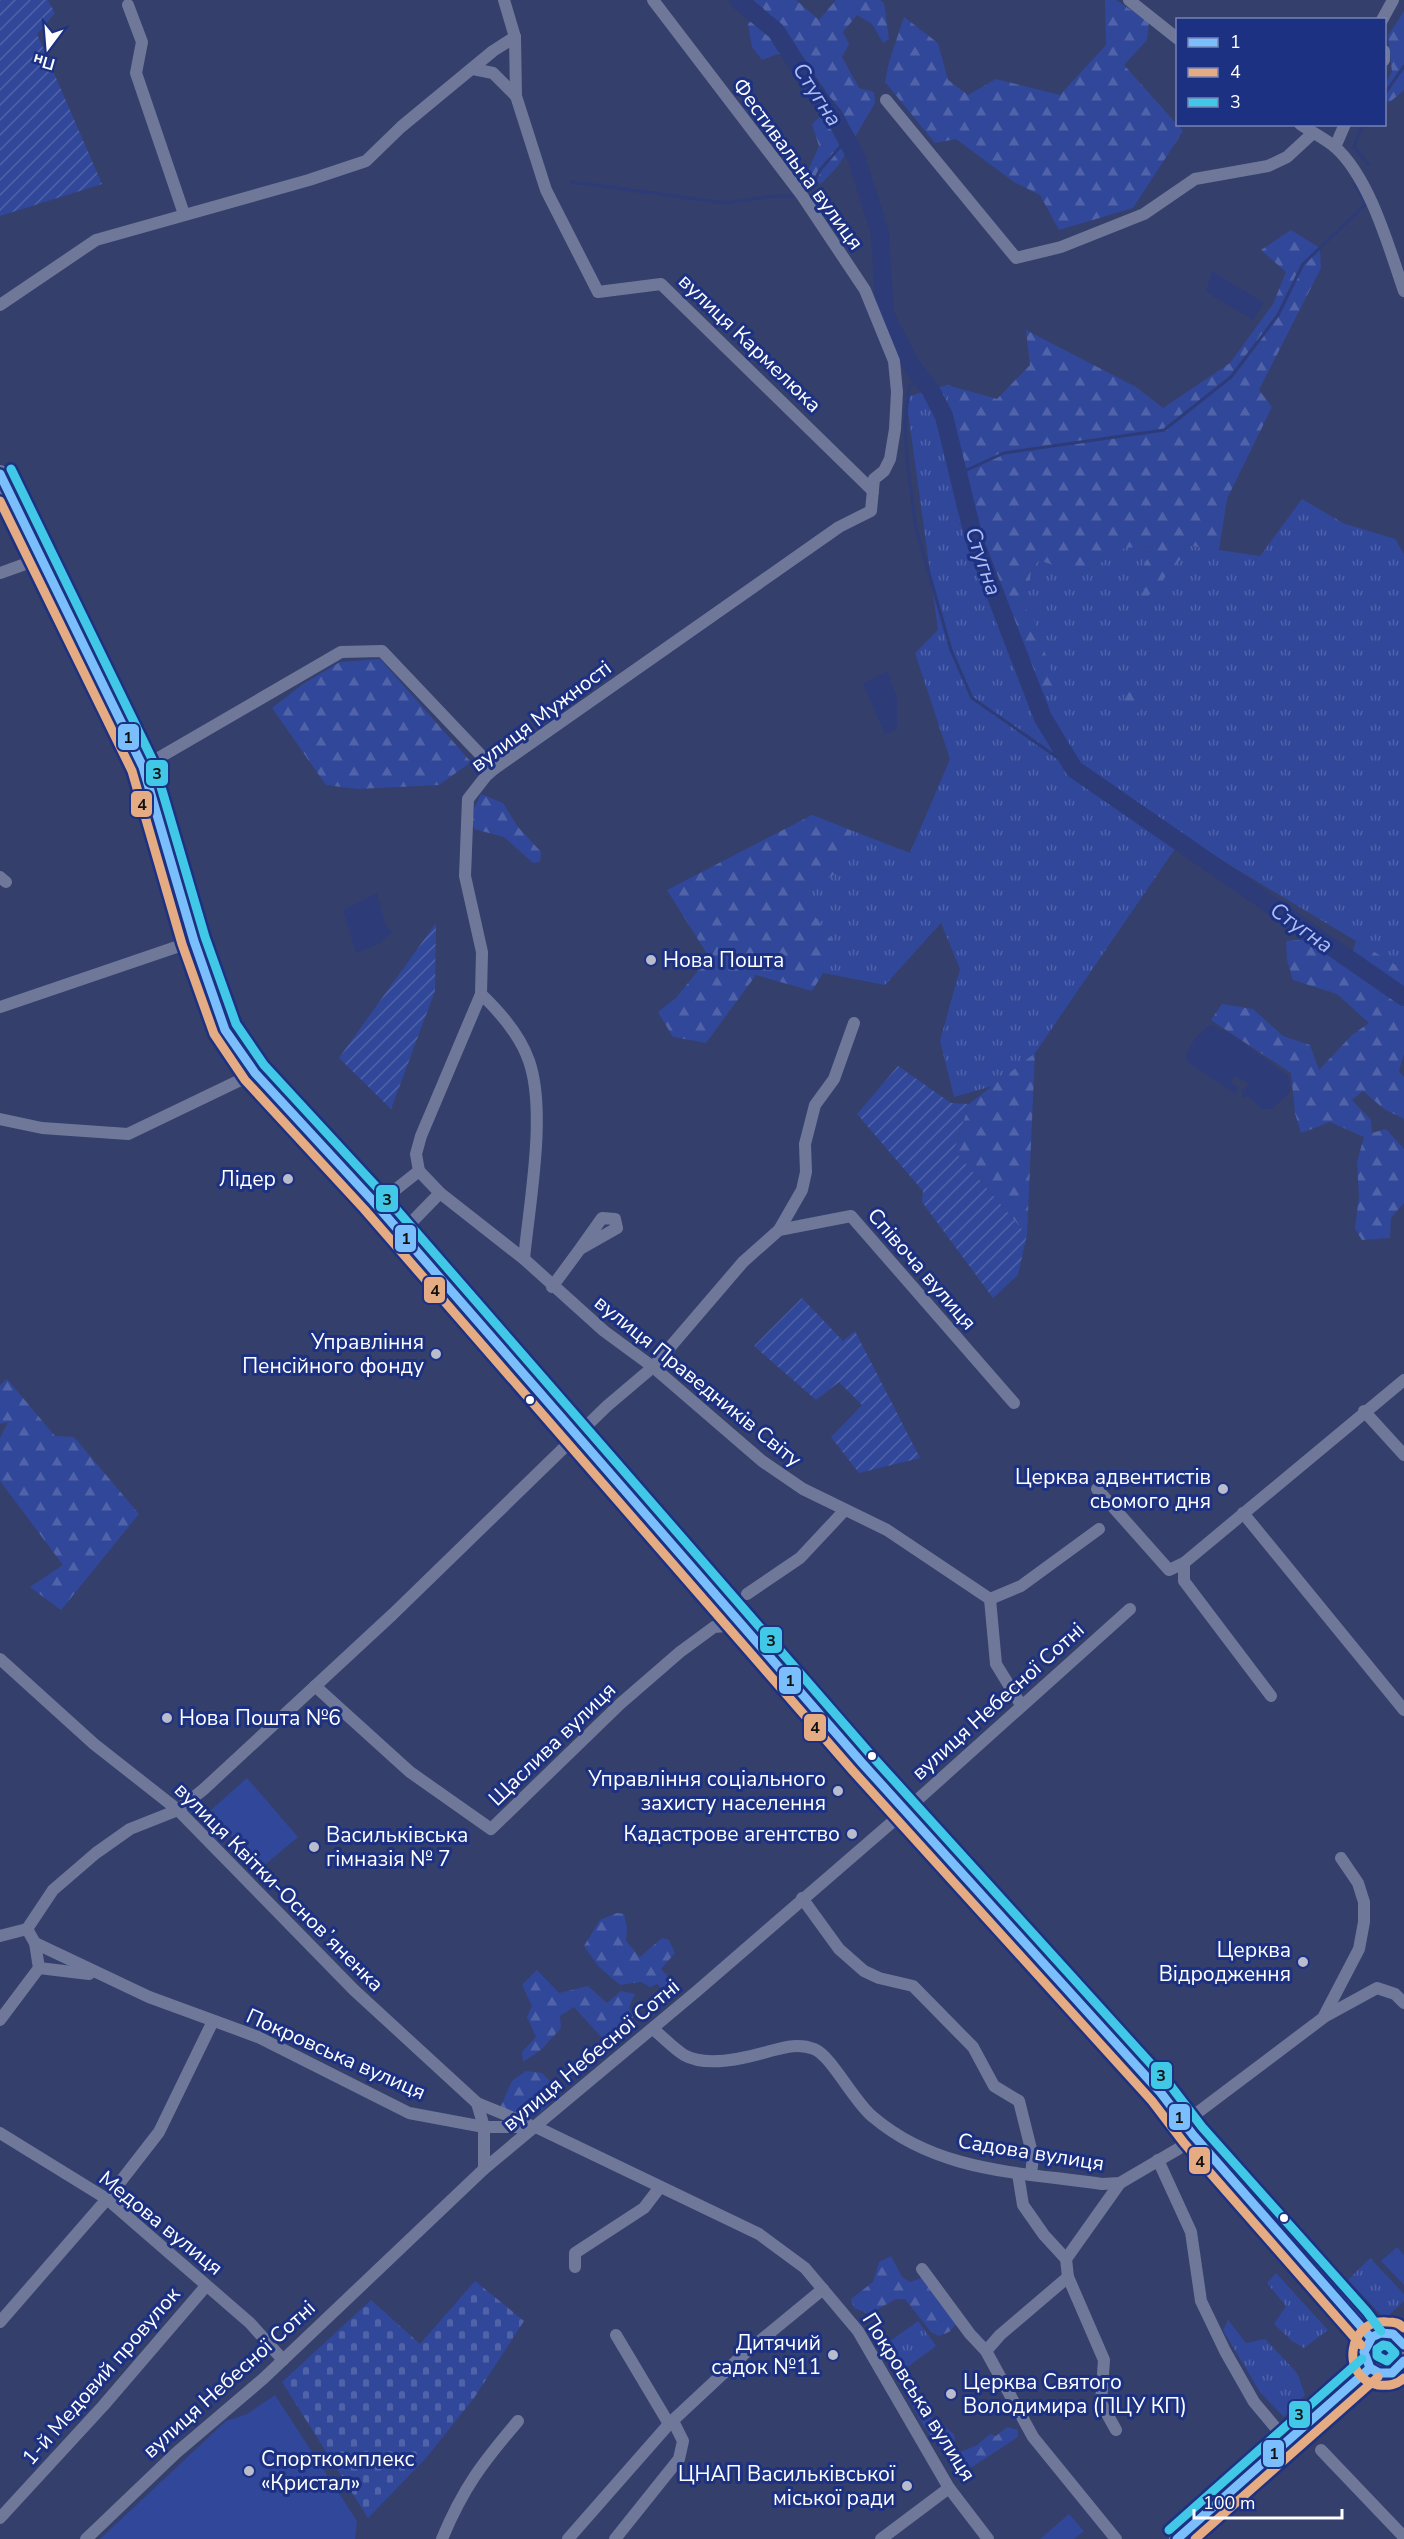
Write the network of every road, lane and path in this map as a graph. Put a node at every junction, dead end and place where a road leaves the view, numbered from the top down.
1 (504, 0) edge
2 (653, 0) edge
3 (1129, 0) edge
4 (1393, 0) edge
5 (128, 6) dead end
6 (1383, 18) edge
7 (515, 37) junction
8 (1176, 37) edge
9 (473, 69) junction
10 (516, 96) junction
11 (886, 100) dead end
12 (1303, 126) edge
13 (1344, 126) edge
14 (1313, 133) junction
15 (1335, 147) junction
16 (184, 214) junction
17 (1404, 291) edge
18 (0, 305) edge
19 (0, 474) edge
20 (873, 491) junction
21 (42, 558) junction
22 (0, 573) edge
23 (143, 767) junction
24 (494, 770) junction
25 (194, 941) junction
26 (481, 994) junction
27 (0, 1007) edge
28 (854, 1023) dead end
29 (255, 1073) junction
30 (0, 1119) edge
31 (419, 1171) junction
32 (440, 1193) junction
33 (376, 1205) junction
34 (779, 1230) junction
35 (400, 1234) junction
36 (580, 1249) dead end
37 (524, 1259) junction
38 (552, 1287) junction
39 (653, 1367) junction
40 (1404, 1380) edge
41 (1014, 1403) dead end
42 (1364, 1411) junction
43 (576, 1437) junction
44 (1404, 1455) edge
45 (1097, 1489) dead end
46 (844, 1510) junction
47 (1243, 1513) junction
48 (1099, 1529) dead end
49 (1184, 1563) junction
50 (747, 1594) dead end
51 (990, 1599) junction
52 (1130, 1609) dead end
53 (735, 1618) junction
54 (0, 1659) edge
55 (315, 1686) junction
56 (1271, 1696) dead end
57 (1021, 1705) junction
58 (1404, 1710) edge
59 (178, 1810) junction
60 (905, 1811) junction
61 (1341, 1858) dead end
62 (802, 1898) junction
63 (27, 1929) junction
64 (0, 1936) edge
65 (35, 1944) junction
66 (39, 1968) junction
67 (101, 1976) junction
68 (1404, 2003) edge
69 (1323, 2018) junction
70 (0, 2020) edge
71 (213, 2021) junction
72 (653, 2029) junction
73 (477, 2103) junction
74 (484, 2127) junction
75 (536, 2127) junction
76 (1189, 2129) junction
77 (0, 2133) edge
78 (1158, 2160) junction
79 (484, 2169) junction
80 (1018, 2174) junction
81 (1031, 2174) junction
82 (1120, 2183) junction
83 (660, 2187) junction
84 (107, 2199) junction
85 (1066, 2259) junction
86 (575, 2267) dead end
87 (922, 2269) dead end
88 (1068, 2277) junction
89 (206, 2286) junction
90 (823, 2289) junction
91 (0, 2322) edge
92 (616, 2335) dead end
93 (1371, 2338) junction
94 (1402, 2339) edge
95 (986, 2351) junction
96 (283, 2360) junction
97 (1404, 2361) edge
98 (1370, 2368) junction
99 (518, 2421) dead end
100 (671, 2423) junction
101 (1116, 2430) dead end
102 (1286, 2440) junction
103 (1321, 2450) dead end
104 (949, 2488) junction
105 (0, 2518) edge
106 (1404, 2537) edge
107 (86, 2539) edge
108 (442, 2539) edge
109 (568, 2539) edge
110 (615, 2539) edge
111 (881, 2539) edge
112 (988, 2539) edge
113 (1116, 2539) edge
114 (1177, 2539) edge

1 - 7 street, вулиця Кармелюка
2 - 20 street, Фестивальна вулиця
3 - 8 street
4 - 6 street
5 - 16 street
7 - 9 street
7 - 10 street, вулиця Кармелюка
9 - 10 street
9 - 16 street
10 - 20 street, вулиця Кармелюка
11 - 14 street
12 - 14 street
13 - 15 street
14 - 15 street
15 - 17 street
16 - 18 street
19 - 21 main road
20 - 24 street, вулиця Мужності
21 - 22 street
21 - 23 main road
23 - 24 street
23 - 25 main road
24 - 26 street, вулиця Мужності
25 - 27 street
25 - 29 main road
26 - 31 street, вулиця Мужності
26 - 37 street
28 - 34 street
29 - 30 street
29 - 33 main road
31 - 32 street, вулиця Праведників Світу
31 - 33 street
32 - 35 street
32 - 37 street, вулиця Праведників Світу
33 - 35 main road
34 - 39 street
34 - 41 street, Співоча вулиця
35 - 43 main road
36 - 38 street
37 - 38 street, вулиця Праведників Світу
38 - 39 street, вулиця Праведників Світу
39 - 43 street
39 - 46 street, вулиця Праведників Світу
40 - 42 street
42 - 44 street
42 - 47 street
43 - 53 main road
43 - 55 street
45 - 49 street
46 - 50 street
46 - 51 street, вулиця Праведників Світу
47 - 49 street
47 - 58 street
48 - 51 street
49 - 56 street
51 - 57 street
52 - 57 street, вулиця Небесної Сотні
53 - 55 street, Щаслива вулиця
53 - 60 main road
54 - 59 street, вулиця Квітки-Основʼяненка
55 - 59 street
57 - 60 street, вулиця Небесної Сотні
59 - 63 street
59 - 73 street, вулиця Квітки-Основʼяненка
60 - 62 street, вулиця Небесної Сотні
60 - 76 main road
61 - 69 street
62 - 72 street, вулиця Небесної Сотні
62 - 81 street
63 - 64 street
63 - 65 street
65 - 66 street
65 - 67 street, Покровська вулиця
66 - 67 street
66 - 70 street
67 - 71 street, Покровська вулиця
68 - 69 street, Садова вулиця
69 - 76 street, Садова вулиця
71 - 74 street, Покровська вулиця
71 - 84 street
72 - 75 street, вулиця Небесної Сотні
72 - 80 street, Садова вулиця
73 - 74 street
73 - 75 street
74 - 75 street, Покровська вулиця
74 - 79 street
75 - 79 street, вулиця Небесної Сотні
75 - 83 street, Покровська вулиця
76 - 78 street, Садова вулиця
76 - 93 main road
77 - 84 street, Медова вулиця
78 - 82 street, Садова вулиця
78 - 102 street
79 - 96 street, вулиця Небесної Сотні
80 - 81 street, Садова вулиця
80 - 85 street
81 - 82 street, Садова вулиця
82 - 85 street
83 - 86 street
83 - 90 street, Покровська вулиця
84 - 89 street, Медова вулиця
84 - 91 street
85 - 88 street
87 - 95 street
88 - 95 street
88 - 101 street
89 - 96 street, Медова вулиця
89 - 105 street, 1-й Медовий провулок
90 - 100 street
90 - 104 street, Покровська вулиця
92 - 100 street
93 - 94 main road
93 - 98 main road
95 - 113 street
96 - 107 street, вулиця Небесної Сотні
97 - 98 main road
98 - 102 main road
99 - 108 street
100 - 109 street
100 - 110 street
102 - 114 main road
103 - 106 street
104 - 111 street
104 - 112 street, Покровська вулиця

